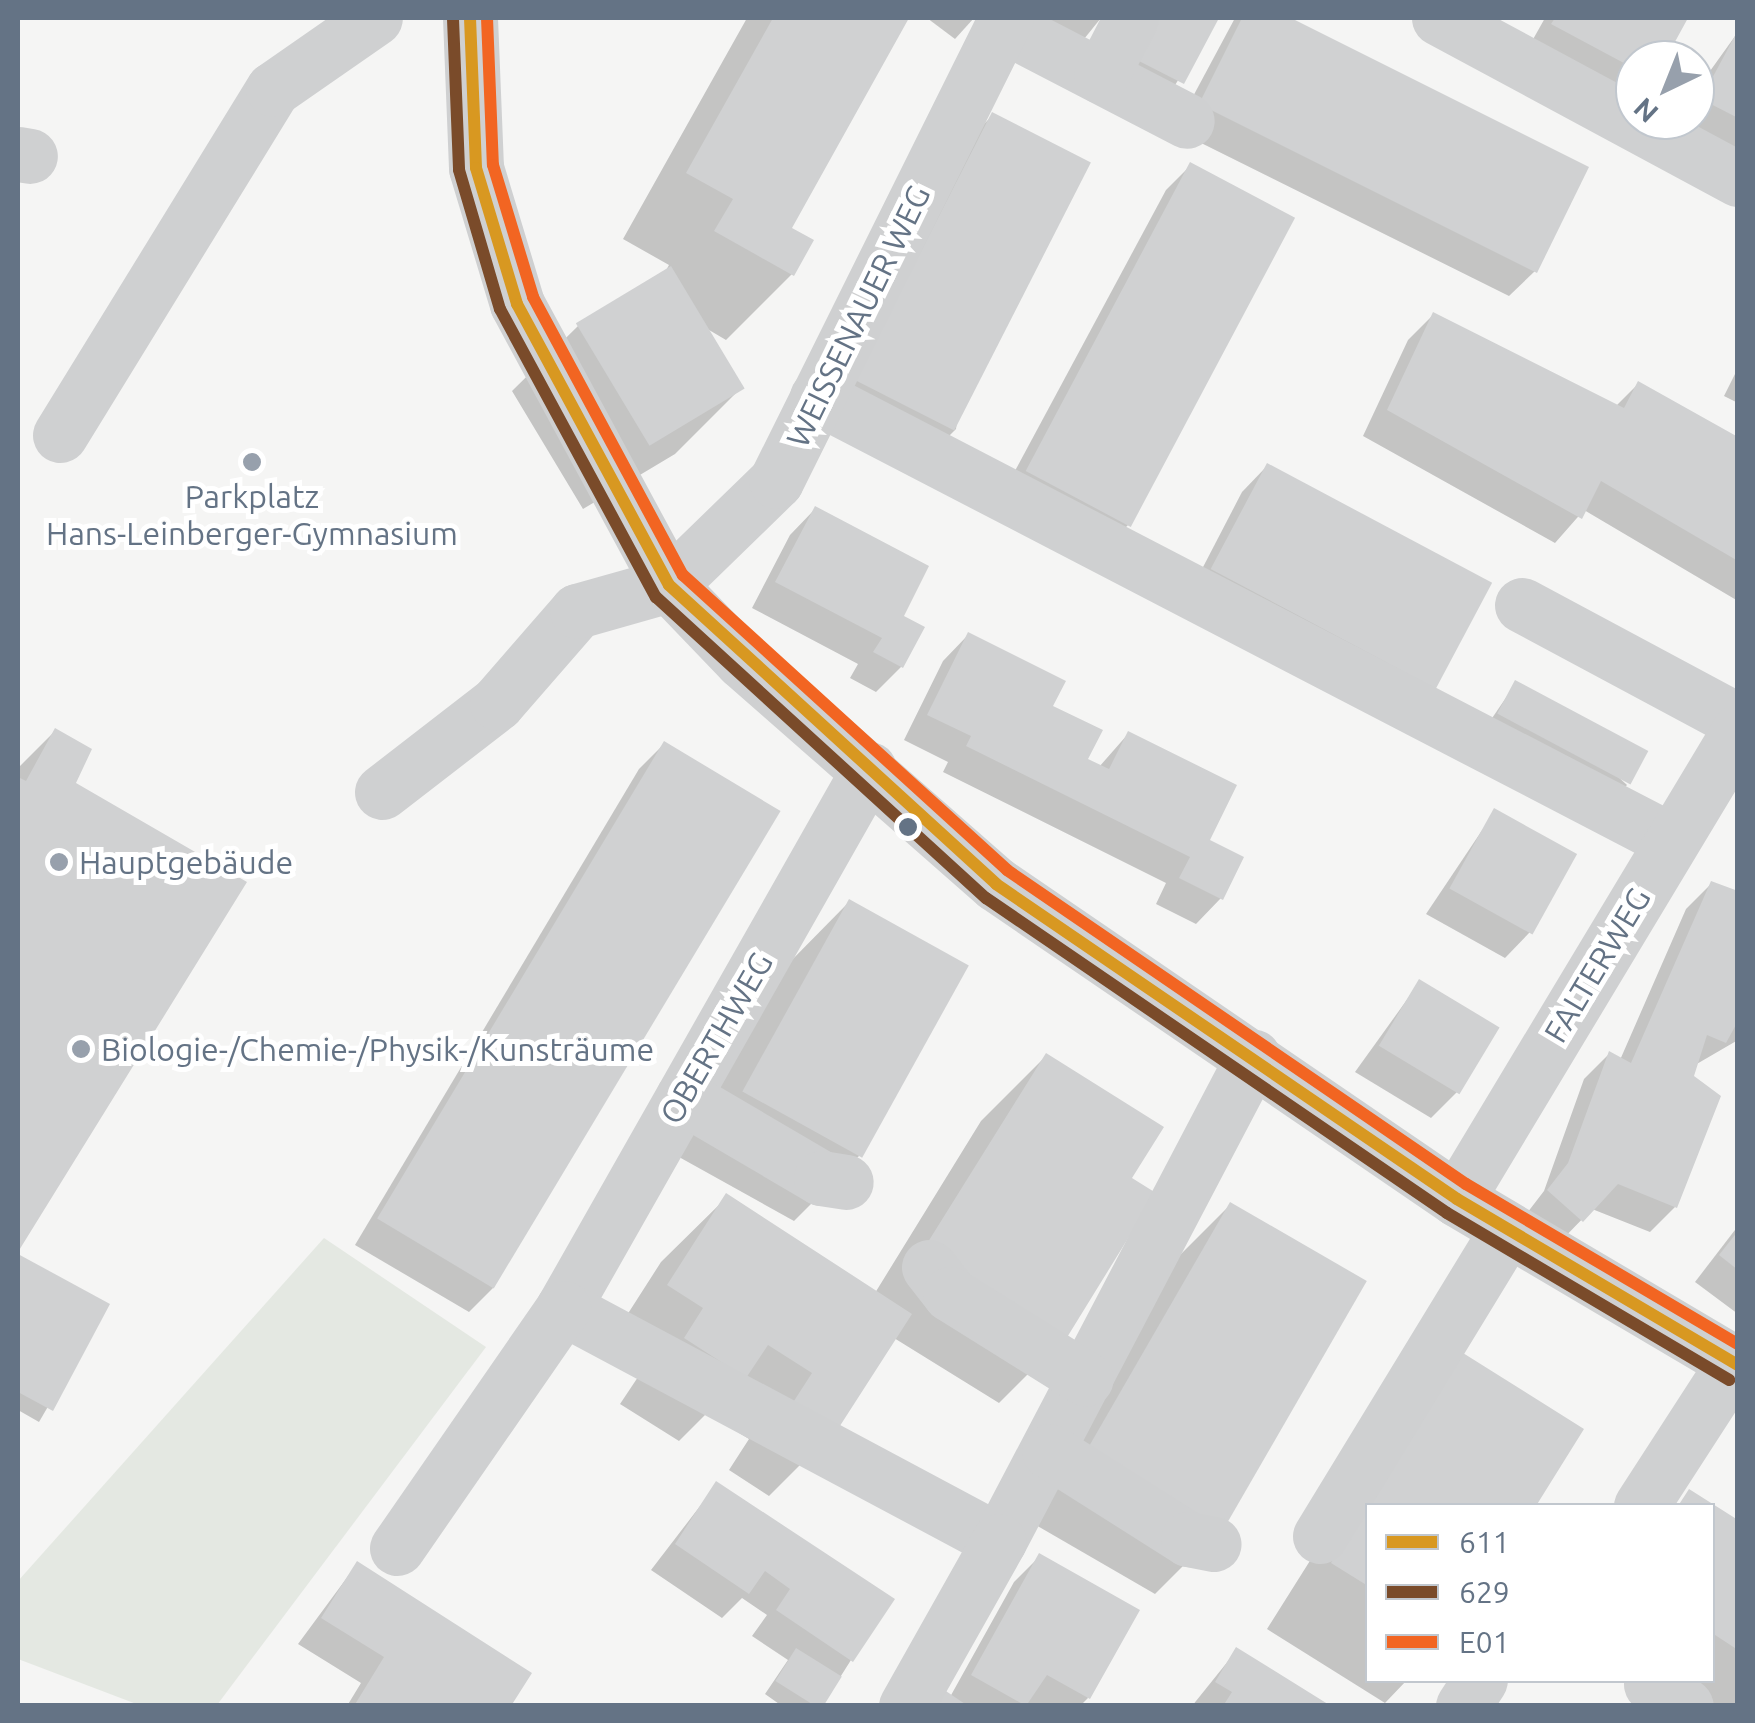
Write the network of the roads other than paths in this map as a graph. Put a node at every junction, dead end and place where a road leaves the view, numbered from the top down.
1 (375, 18) edge
2 (470, 18) edge
3 (1132, 18) edge
4 (1438, 18) edge
5 (1004, 21) edge
6 (1101, 76) junction
7 (1187, 122) dead end
8 (1738, 179) edge
9 (818, 398) junction
10 (60, 435) dead end
11 (668, 585) junction
12 (1522, 605) dead end
13 (1738, 721) edge
14 (1738, 732) edge
15 (870, 768) junction
16 (382, 792) dead end
17 (1672, 841) junction
18 (1253, 1057) junction
19 (683, 1097) junction
20 (846, 1182) dead end
21 (1457, 1199) junction
22 (1506, 1230) junction
23 (929, 1267) dead end
24 (562, 1308) junction
25 (1736, 1364) edge
26 (1086, 1379) junction
27 (1049, 1451) junction
28 (1644, 1503) edge
29 (1320, 1536) dead end
30 (999, 1541) junction
31 (1214, 1544) dead end
32 (397, 1548) dead end
33 (1478, 1683) edge
34 (906, 1706) edge
35 (1463, 1706) edge

1 - 10 street
2 - 11 street
3 - 6 street
4 - 8 street
5 - 6 street
5 - 9 street, WEISSENAUER WEG
6 - 7 street
9 - 11 street, WEISSENAUER WEG
9 - 17 street
11 - 15 street
11 - 16 street
12 - 13 street
14 - 17 street, FALTERWEG
15 - 18 street
15 - 19 street, OBERTHWEG
17 - 21 street, FALTERWEG
18 - 21 street
18 - 26 street
19 - 20 street
19 - 24 street, OBERTHWEG
21 - 22 street
22 - 25 street
22 - 29 street
23 - 26 street
24 - 30 street
24 - 32 street, OBERTHWEG
25 - 28 street
26 - 27 street
27 - 30 street
27 - 31 street
30 - 34 street
33 - 35 street

